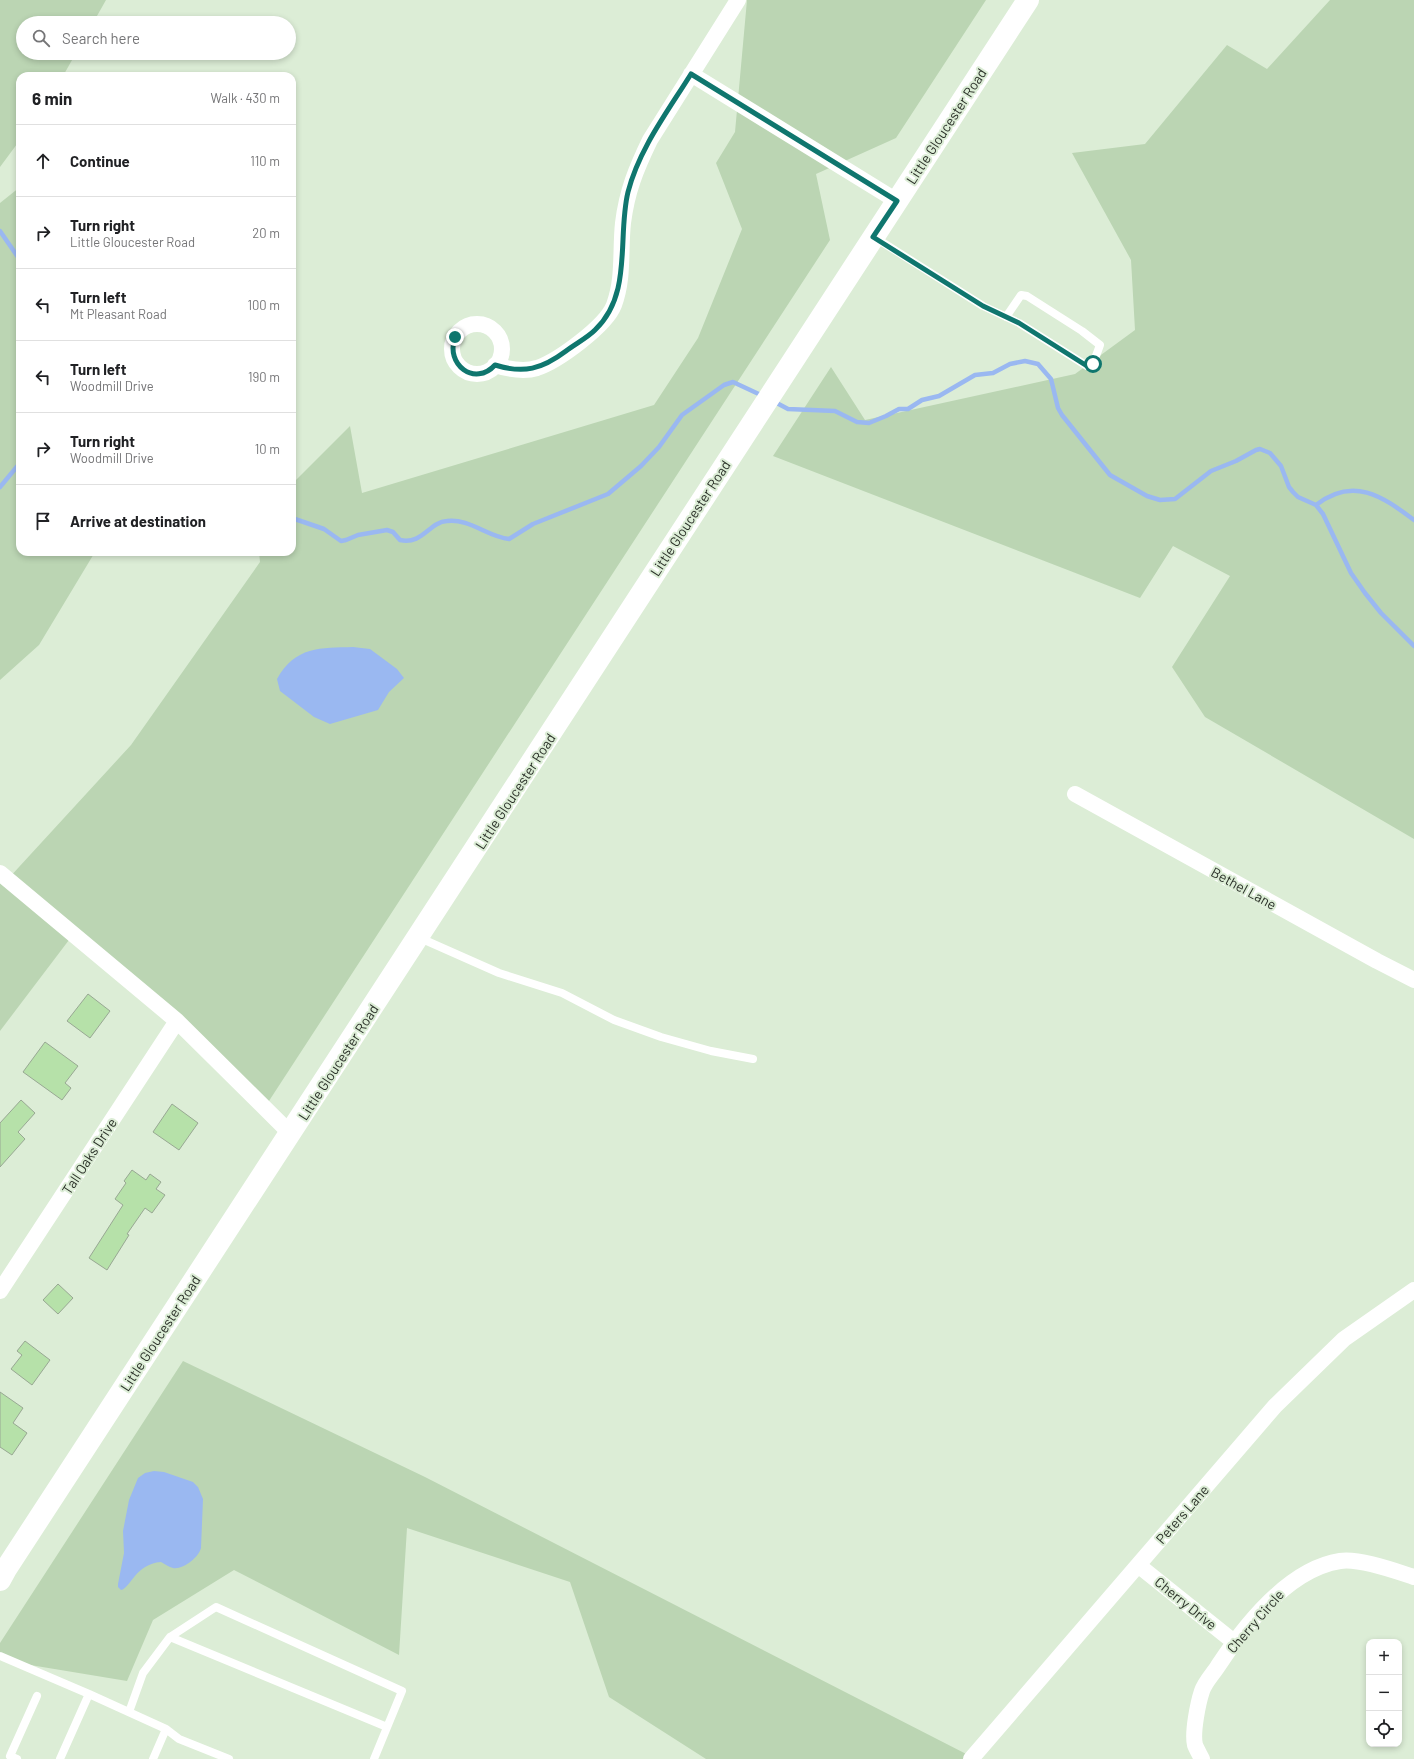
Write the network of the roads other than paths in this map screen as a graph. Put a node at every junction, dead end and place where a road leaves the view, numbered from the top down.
1 (738, 0) edge
2 (1028, 0) edge
3 (691, 74) junction
4 (897, 201) junction
5 (873, 237) junction
6 (1006, 317) junction
7 (495, 365) dead end
8 (1075, 794) dead end
9 (0, 873) edge
10 (419, 938) junction
11 (1414, 980) edge
12 (177, 1021) junction
13 (753, 1060) dead end
14 (292, 1134) junction
15 (1414, 1290) edge
16 (0, 1291) edge
17 (1138, 1565) junction
18 (2, 1571) edge
19 (1414, 1577) edge
20 (170, 1637) junction
21 (1234, 1642) junction
22 (0, 1656) edge
23 (89, 1694) junction
24 (36, 1696) dead end
25 (129, 1712) junction
26 (387, 1727) junction
27 (166, 1729) junction
28 (17, 1759) edge
29 (60, 1759) edge
30 (153, 1759) edge
31 (229, 1759) edge
32 (374, 1759) edge
33 (971, 1759) edge
34 (1202, 1759) edge

1 - 3 street
2 - 4 street, Little Gloucester Road
3 - 4 street
3 - 7 street
4 - 5 street, Little Gloucester Road
5 - 6 lane
5 - 10 street, Little Gloucester Road
6 - 6 lane
8 - 11 street, Bethel Lane
9 - 12 street
10 - 13 lane
10 - 14 street, Little Gloucester Road
12 - 14 street
12 - 16 street, Tall Oaks Drive
14 - 18 street, Little Gloucester Road
15 - 17 street, Peters Lane
17 - 21 street, Cherry Drive
17 - 33 street, Peters Lane
19 - 21 street, Cherry Circle
20 - 25 lane
20 - 26 lane
20 - 26 lane
21 - 34 street, Cherry Circle
22 - 23 lane
23 - 25 lane
23 - 29 lane
24 - 28 lane
25 - 27 lane
26 - 32 lane
27 - 30 lane
27 - 31 lane

